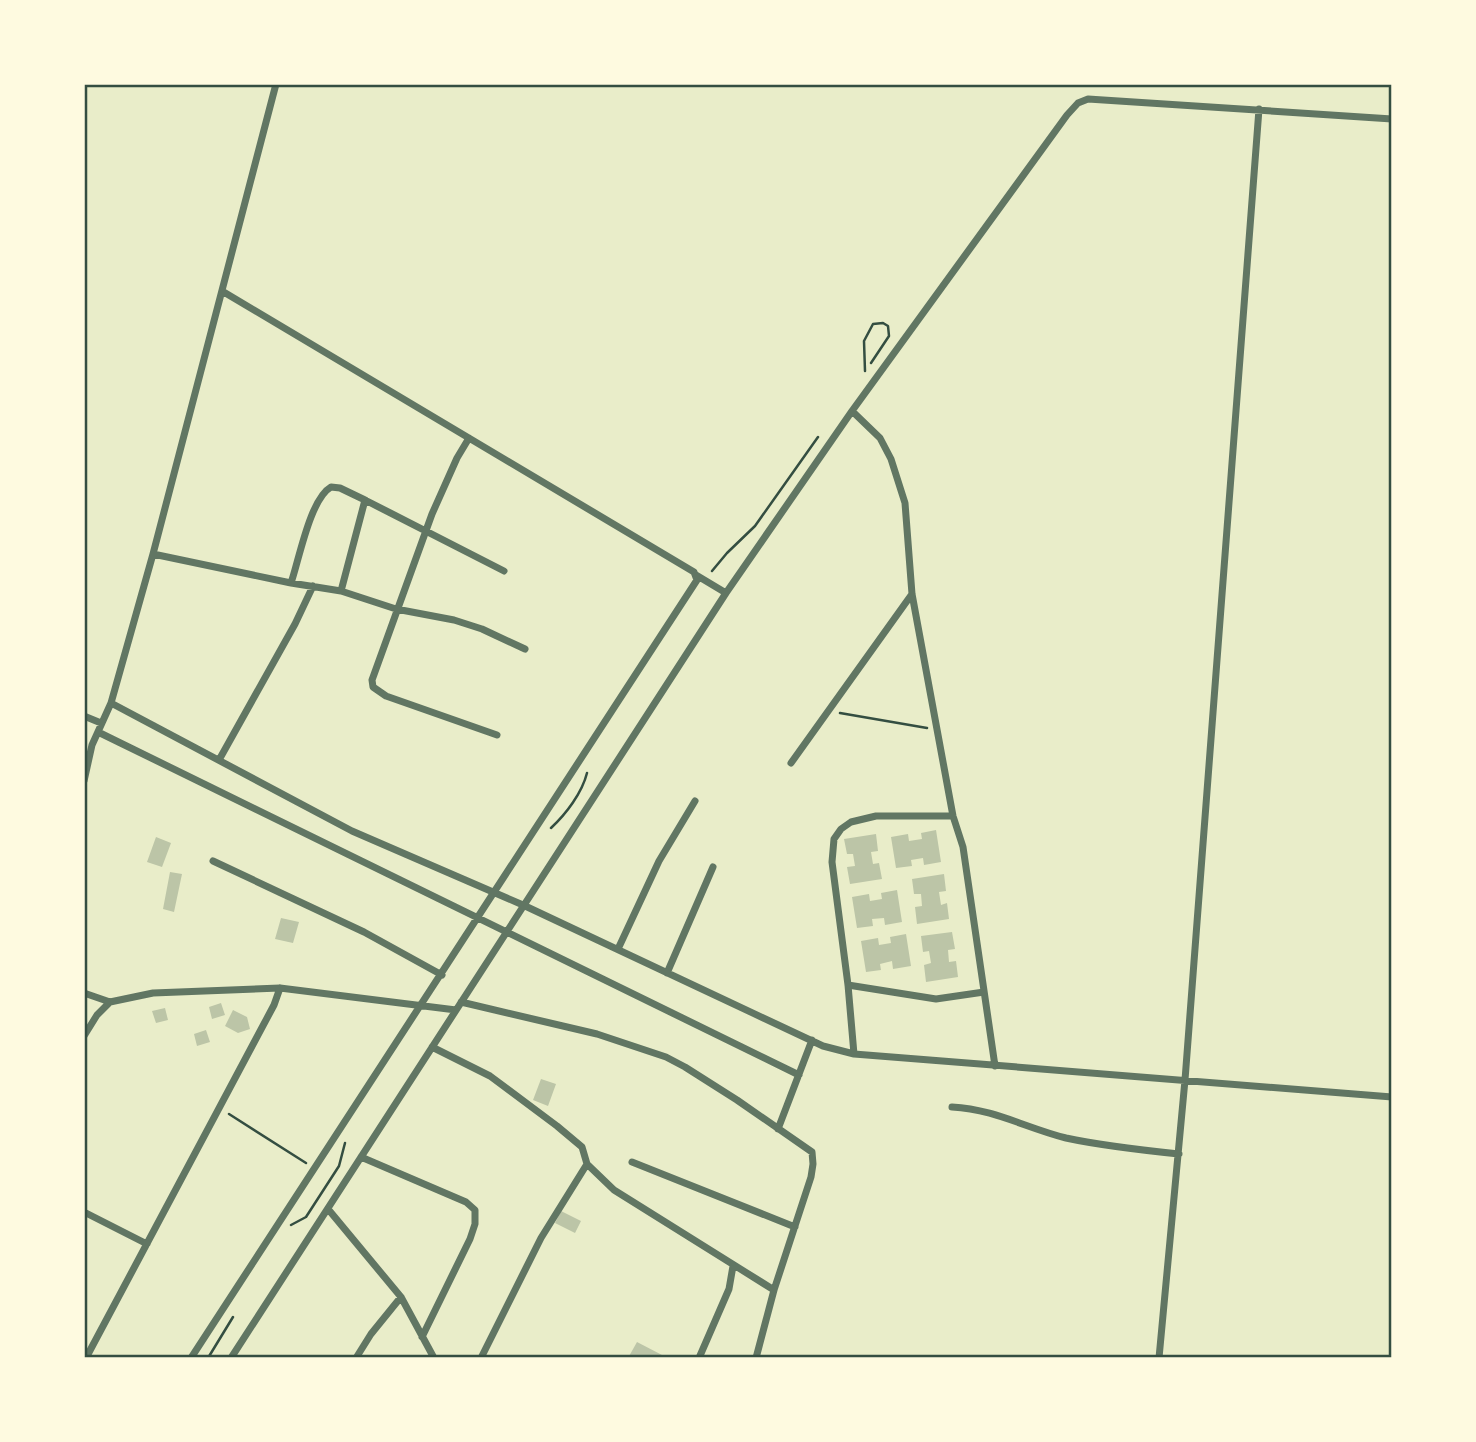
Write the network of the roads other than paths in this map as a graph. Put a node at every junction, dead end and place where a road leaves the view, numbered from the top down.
1 (276, 84) edge
2 (1259, 109) junction
3 (1392, 119) edge
4 (222, 291) junction
5 (852, 411) junction
6 (469, 438) junction
7 (365, 500) junction
8 (425, 532) junction
9 (153, 554) junction
10 (504, 571) dead end
11 (696, 576) junction
12 (292, 583) junction
13 (313, 586) junction
14 (341, 591) junction
15 (726, 593) junction
16 (912, 594) junction
17 (396, 609) junction
18 (525, 649) dead end
19 (111, 703) junction
20 (84, 716) edge
21 (101, 723) junction
22 (97, 732) junction
23 (497, 735) dead end
24 (88, 744) edge
25 (219, 760) junction
26 (791, 763) dead end
27 (84, 781) edge
28 (695, 801) dead end
29 (954, 816) junction
30 (213, 861) dead end
31 (713, 867) dead end
32 (495, 892) junction
33 (523, 905) junction
34 (478, 917) junction
35 (506, 932) junction
36 (618, 949) junction
37 (667, 972) junction
38 (442, 975) junction
39 (848, 985) junction
40 (280, 988) junction
41 (984, 992) junction
42 (84, 993) edge
43 (110, 1002) junction
44 (461, 1002) junction
45 (422, 1005) junction
46 (456, 1010) junction
47 (84, 1036) edge
48 (812, 1040) junction
49 (432, 1047) junction
50 (854, 1054) junction
51 (995, 1066) junction
52 (800, 1075) junction
53 (1185, 1080) junction
54 (1392, 1097) edge
55 (952, 1107) dead end
56 (778, 1129) junction
57 (1179, 1154) junction
58 (361, 1157) junction
59 (632, 1162) dead end
60 (587, 1164) junction
61 (327, 1209) junction
62 (84, 1212) edge
63 (795, 1227) junction
64 (147, 1244) junction
65 (733, 1266) junction
66 (774, 1290) junction
67 (401, 1297) junction
68 (422, 1337) junction
69 (86, 1358) edge
70 (191, 1358) edge
71 (231, 1358) edge
72 (356, 1358) edge
73 (433, 1358) edge
74 (481, 1358) edge
75 (699, 1358) edge
76 (756, 1358) edge
77 (1159, 1358) edge

1 - 4 street
2 - 3 street
2 - 5 street
2 - 53 street
4 - 6 street
4 - 9 street
5 - 15 street
5 - 16 street
6 - 8 street
6 - 11 street
7 - 8 street
7 - 12 street
7 - 14 street
8 - 10 street
8 - 17 street
9 - 12 street
9 - 19 street
11 - 15 street
11 - 32 street
12 - 13 street
13 - 14 street
13 - 25 street
14 - 17 street
15 - 33 street
16 - 26 street
16 - 29 street
17 - 18 street
17 - 23 street
19 - 21 street
19 - 25 street
20 - 21 street
21 - 22 street
22 - 24 street
22 - 34 street
24 - 27 street
25 - 32 street
28 - 36 street
29 - 39 street
29 - 41 street
30 - 38 street
31 - 37 street
32 - 33 street
32 - 34 street
33 - 35 street
33 - 36 street
34 - 35 street
34 - 38 street
35 - 44 street
35 - 52 street
36 - 37 street
37 - 48 street
38 - 45 street
39 - 41 street
39 - 50 street
40 - 43 street
40 - 45 street
40 - 64 street
41 - 51 street
42 - 43 street
43 - 47 street
44 - 46 street
44 - 56 street
45 - 46 street
45 - 70 street
46 - 49 street
48 - 50 street
48 - 52 street
49 - 58 street
49 - 60 street
50 - 51 street
51 - 53 street
52 - 56 street
53 - 54 street
53 - 57 street
55 - 57 street
56 - 63 street
57 - 77 street
58 - 61 street
58 - 68 street
59 - 63 street
60 - 65 street
60 - 74 street
61 - 67 street
61 - 71 street
62 - 64 street
63 - 66 street
64 - 69 street
65 - 66 street
65 - 75 street
66 - 76 street
67 - 68 street
67 - 72 street
68 - 73 street

